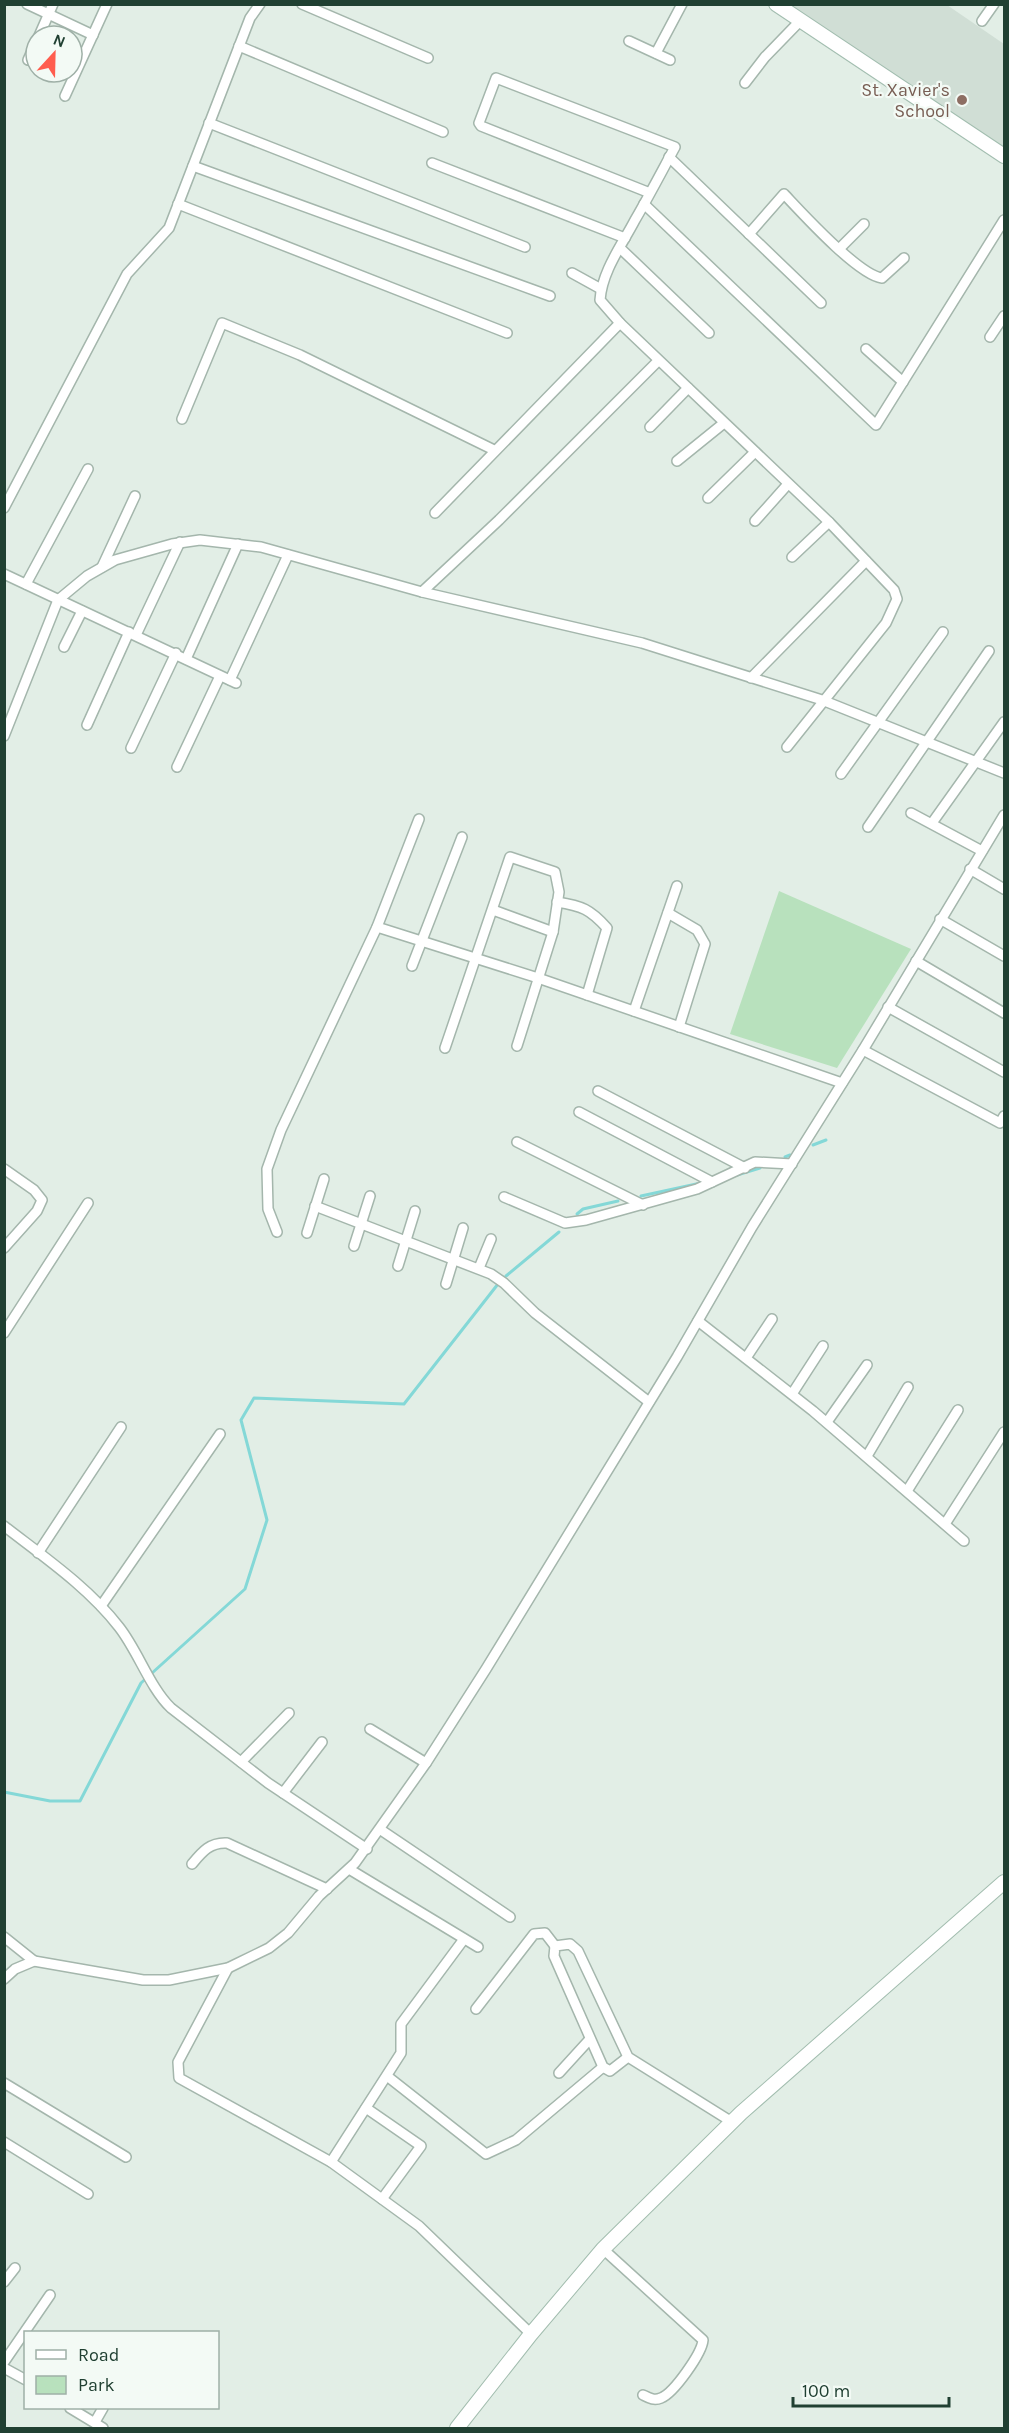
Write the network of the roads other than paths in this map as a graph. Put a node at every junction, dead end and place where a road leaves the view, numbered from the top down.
1 (27, 4) edge
2 (54, 4) edge
3 (107, 4) edge
4 (260, 4) edge
5 (302, 4) edge
6 (682, 4) edge
7 (776, 4) edge
8 (994, 4) edge
9 (49, 14) junction
10 (800, 21) junction
11 (982, 21) dead end
12 (44, 24) edge
13 (93, 35) junction
14 (629, 41) dead end
15 (239, 46) junction
16 (656, 53) junction
17 (428, 58) dead end
18 (670, 60) dead end
19 (745, 83) dead end
20 (65, 96) dead end
21 (209, 123) junction
22 (443, 132) dead end
23 (1005, 156) edge
24 (669, 157) junction
25 (432, 163) dead end
26 (193, 166) junction
27 (650, 194) junction
28 (178, 204) junction
29 (644, 204) junction
30 (1005, 220) edge
31 (864, 224) dead end
32 (748, 234) junction
33 (626, 238) junction
34 (525, 247) dead end
35 (620, 248) junction
36 (839, 249) junction
37 (904, 258) dead end
38 (572, 273) dead end
39 (601, 289) junction
40 (550, 296) dead end
41 (821, 303) dead end
42 (1005, 316) edge
43 (620, 323) junction
44 (507, 333) dead end
45 (709, 333) dead end
46 (990, 337) dead end
47 (866, 349) dead end
48 (658, 361) junction
49 (903, 382) junction
50 (688, 388) junction
51 (182, 418) dead end
52 (723, 423) junction
53 (650, 427) dead end
54 (494, 450) junction
55 (755, 452) junction
56 (677, 461) dead end
57 (88, 469) dead end
58 (788, 484) junction
59 (135, 496) dead end
60 (708, 498) dead end
61 (4, 508) edge
62 (435, 513) dead end
63 (755, 521) dead end
64 (829, 522) junction
65 (180, 542) junction
66 (238, 544) junction
67 (288, 555) junction
68 (792, 557) dead end
69 (866, 561) junction
70 (101, 568) junction
71 (4, 574) edge
72 (26, 584) junction
73 (422, 592) junction
74 (58, 600) junction
75 (82, 611) junction
76 (943, 632) dead end
77 (132, 633) junction
78 (64, 647) dead end
79 (988, 651) dead end
80 (176, 654) junction
81 (186, 659) junction
82 (220, 675) junction
83 (751, 678) junction
84 (822, 700) junction
85 (878, 722) junction
86 (1005, 722) edge
87 (87, 726) dead end
88 (4, 736) edge
89 (924, 743) junction
90 (787, 747) dead end
91 (131, 748) dead end
92 (975, 762) junction
93 (177, 767) dead end
94 (1005, 773) edge
95 (841, 774) dead end
96 (911, 813) dead end
97 (1005, 815) edge
98 (418, 819) dead end
99 (932, 823) junction
100 (868, 827) dead end
101 (462, 837) dead end
102 (982, 851) junction
103 (970, 869) junction
104 (677, 886) dead end
105 (1005, 889) edge
106 (557, 902) junction
107 (493, 910) junction
108 (668, 913) junction
109 (940, 920) junction
110 (377, 927) junction
111 (553, 932) junction
112 (421, 943) junction
113 (1005, 956) edge
114 (475, 960) junction
115 (916, 961) junction
116 (412, 966) dead end
117 (538, 978) junction
118 (587, 995) junction
119 (888, 1007) junction
120 (634, 1011) junction
121 (1005, 1013) edge
122 (679, 1026) junction
123 (517, 1046) dead end
124 (445, 1048) dead end
125 (863, 1050) junction
126 (1005, 1072) edge
127 (842, 1083) junction
128 (598, 1091) dead end
129 (579, 1112) dead end
130 (1005, 1116) edge
131 (517, 1142) dead end
132 (792, 1164) junction
133 (743, 1168) junction
134 (6, 1173) edge
135 (324, 1179) dead end
136 (712, 1182) junction
137 (370, 1196) dead end
138 (504, 1197) dead end
139 (88, 1203) dead end
140 (642, 1205) junction
141 (315, 1206) junction
142 (415, 1211) dead end
143 (360, 1222) junction
144 (463, 1228) dead end
145 (277, 1232) dead end
146 (307, 1233) dead end
147 (406, 1239) junction
148 (490, 1239) dead end
149 (354, 1246) dead end
150 (4, 1248) edge
151 (453, 1258) junction
152 (398, 1266) dead end
153 (479, 1268) junction
154 (446, 1284) dead end
155 (772, 1319) dead end
156 (698, 1321) junction
157 (4, 1333) edge
158 (823, 1346) dead end
159 (746, 1359) junction
160 (867, 1365) dead end
161 (908, 1387) dead end
162 (792, 1394) junction
163 (649, 1402) junction
164 (958, 1410) dead end
165 (827, 1422) junction
166 (121, 1427) dead end
167 (1004, 1432) edge
168 (220, 1434) dead end
169 (867, 1456) junction
170 (907, 1491) junction
171 (945, 1524) junction
172 (4, 1526) edge
173 (964, 1541) dead end
174 (38, 1553) junction
175 (101, 1606) junction
176 (290, 1713) dead end
177 (370, 1729) dead end
178 (322, 1742) dead end
179 (241, 1762) junction
180 (426, 1763) junction
181 (283, 1793) junction
182 (381, 1830) junction
183 (367, 1849) junction
184 (192, 1864) dead end
185 (349, 1869) junction
186 (1005, 1882) edge
187 (327, 1889) junction
188 (510, 1917) dead end
189 (4, 1937) edge
190 (464, 1939) junction
191 (555, 1946) junction
192 (478, 1947) dead end
193 (34, 1961) junction
194 (228, 1968) junction
195 (4, 1979) edge
196 (476, 2009) dead end
197 (590, 2039) junction
198 (628, 2057) junction
199 (603, 2067) junction
200 (559, 2073) dead end
201 (387, 2076) junction
202 (4, 2083) edge
203 (366, 2108) junction
204 (732, 2122) junction
205 (4, 2142) edge
206 (126, 2157) dead end
207 (331, 2162) junction
208 (88, 2194) dead end
209 (382, 2199) junction
210 (603, 2249) junction
211 (15, 2268) dead end
212 (4, 2282) edge
213 (50, 2295) dead end
214 (25, 2331) edge
215 (24, 2333) edge
216 (531, 2334) junction
217 (4, 2362) edge
218 (4, 2368) edge
219 (24, 2379) edge
220 (643, 2395) dead end
221 (72, 2409) edge
222 (102, 2409) edge
223 (95, 2422) junction
224 (103, 2428) edge
225 (457, 2428) edge

1 - 9 street
2 - 9 street
3 - 13 street
4 - 15 street
5 - 17 street
6 - 16 street
7 - 10 street
8 - 11 street
9 - 12 street
9 - 13 street
10 - 19 street
10 - 23 street
13 - 20 street
14 - 16 street
15 - 21 street
15 - 22 street
16 - 18 street
21 - 26 street
21 - 34 street
24 - 27 street
24 - 27 street
24 - 32 street
25 - 33 street
26 - 28 street
26 - 40 street
27 - 29 street
28 - 44 street
28 - 61 street
29 - 33 street
29 - 49 street
30 - 49 street
31 - 36 street
32 - 36 street
32 - 41 street
33 - 35 street
35 - 39 street
35 - 45 street
36 - 37 street
38 - 39 street
39 - 43 street
42 - 46 street
43 - 48 street
43 - 54 street
47 - 49 street
48 - 50 street
48 - 73 street
50 - 52 street
50 - 53 street
51 - 54 street
52 - 55 street
52 - 56 street
54 - 62 street
55 - 58 street
55 - 60 street
57 - 72 street
58 - 63 street
58 - 64 street
59 - 70 street
64 - 68 street
64 - 69 street
65 - 66 street
65 - 70 street
65 - 77 street
66 - 67 street
66 - 81 street
67 - 73 street
67 - 82 street
69 - 83 street
69 - 84 street
70 - 74 street
71 - 72 street
72 - 74 street
73 - 83 street
74 - 75 street
74 - 88 street
75 - 77 street
75 - 78 street
76 - 85 street
77 - 80 street
77 - 87 street
79 - 89 street
80 - 81 street
80 - 91 street
81 - 82 street
82 - 93 street
83 - 84 street
84 - 85 street
84 - 90 street
85 - 89 street
85 - 95 street
86 - 92 street
89 - 92 street
89 - 100 street
92 - 94 street
92 - 99 street
96 - 99 street
97 - 102 street
98 - 110 street
99 - 102 street
101 - 112 street
102 - 103 street
103 - 105 street
103 - 109 street
104 - 108 street
106 - 107 street
106 - 111 street
106 - 118 street
107 - 111 street
107 - 114 street
108 - 120 street
108 - 122 street
109 - 113 street
109 - 115 street
110 - 112 street
110 - 145 street
111 - 117 street
112 - 114 street
112 - 116 street
114 - 117 street
114 - 124 street
115 - 119 street
115 - 121 street
117 - 118 street
117 - 123 street
118 - 120 street
119 - 125 street
119 - 126 street
120 - 122 street
122 - 127 street
125 - 127 street
125 - 130 street
127 - 132 street
128 - 133 street
129 - 136 street
131 - 140 street
132 - 133 street
132 - 156 street
133 - 136 street
134 - 150 street
135 - 141 street
136 - 140 street
137 - 143 street
138 - 140 street
139 - 157 street
141 - 143 street
141 - 146 street
142 - 147 street
143 - 147 street
143 - 149 street
144 - 151 street
147 - 151 street
147 - 152 street
148 - 153 street
151 - 153 street
151 - 154 street
153 - 163 street
155 - 159 street
156 - 159 street
156 - 163 street
158 - 162 street
159 - 162 street
160 - 165 street
161 - 169 street
162 - 165 street
163 - 180 street
164 - 170 street
165 - 169 street
166 - 174 street
167 - 171 street
168 - 175 street
169 - 170 street
170 - 171 street
171 - 173 street
172 - 174 street
174 - 175 street
175 - 179 street
176 - 179 street
177 - 180 street
178 - 181 street
179 - 181 street
180 - 182 street
181 - 183 street
182 - 183 street
182 - 188 street
183 - 185 street
184 - 187 street
185 - 187 street
185 - 190 street
186 - 204 street
187 - 194 street
189 - 193 street
190 - 192 street
190 - 201 street
191 - 196 street
191 - 197 street
191 - 198 street
193 - 194 street
193 - 195 street
194 - 207 street
197 - 199 street
197 - 200 street
198 - 199 street
198 - 204 street
199 - 201 street
201 - 203 street
202 - 206 street
203 - 207 street
203 - 209 street
204 - 210 street
205 - 208 street
207 - 209 street
209 - 216 street
210 - 216 street
210 - 220 street
211 - 212 street
213 - 214 street
215 - 217 street
216 - 225 street
218 - 219 street
221 - 223 street
222 - 223 street
223 - 224 street

